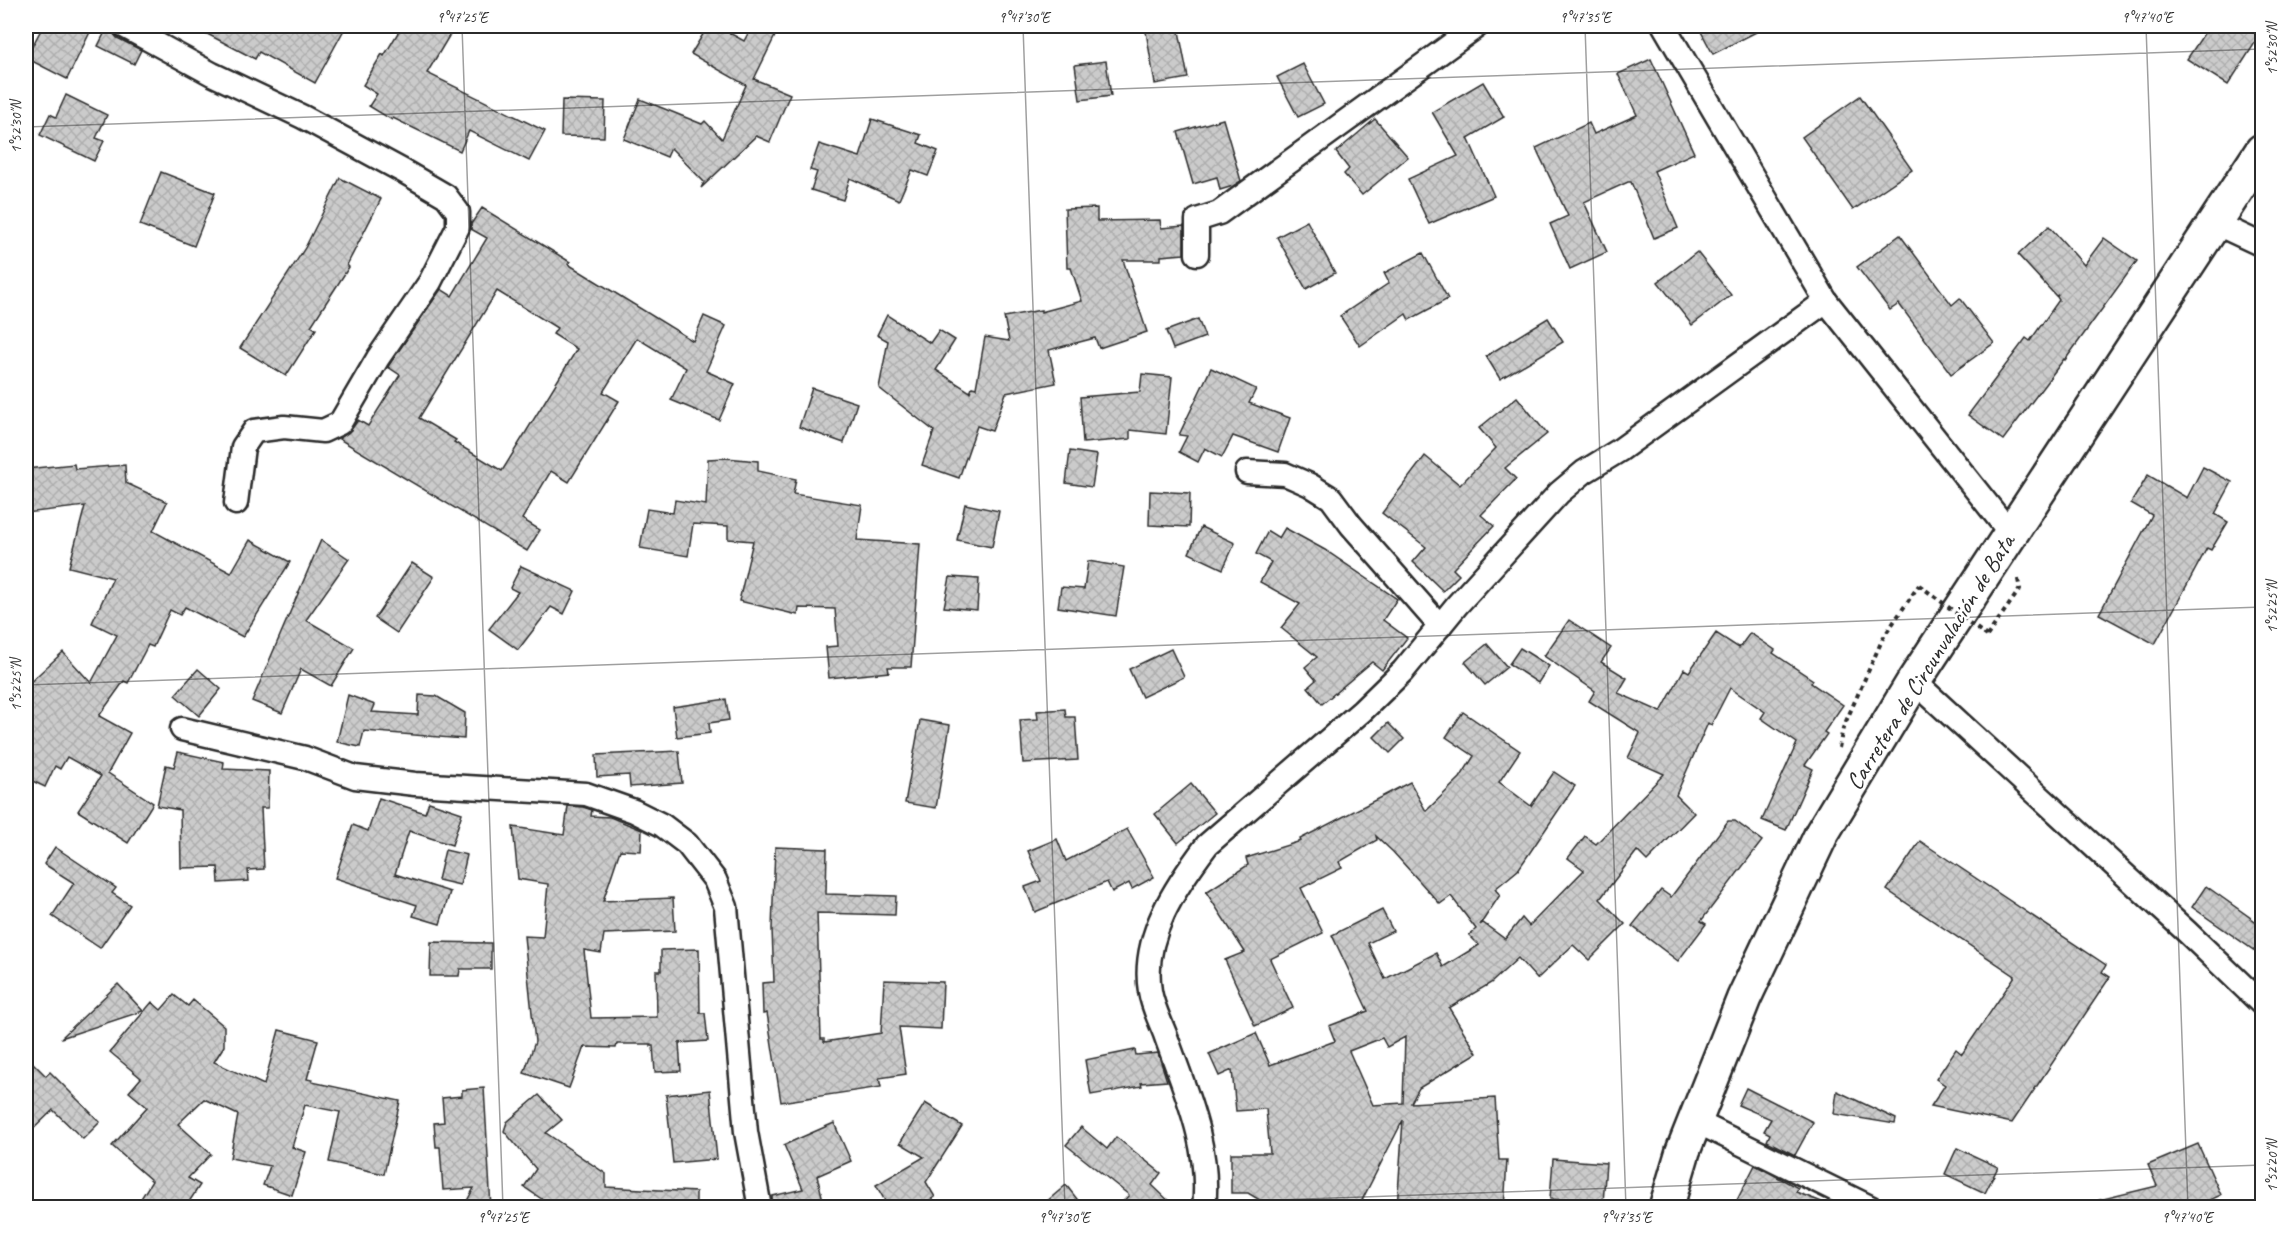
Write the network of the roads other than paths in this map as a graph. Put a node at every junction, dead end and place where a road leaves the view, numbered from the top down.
1 (124, 26) edge
2 (1477, 26) edge
3 (1664, 26) edge
4 (2262, 152) edge
5 (2215, 223) junction
6 (2262, 245) edge
7 (1197, 254) dead end
8 (1826, 301) junction
9 (1247, 472) dead end
10 (236, 503) dead end
11 (2011, 534) junction
12 (1440, 626) junction
13 (1914, 681) junction
14 (182, 729) dead end
15 (2262, 1005) edge
16 (1695, 1121) junction
17 (760, 1208) edge
18 (1204, 1208) edge
19 (1666, 1208) edge
20 (1872, 1208) edge

1 - 10 street
2 - 7 street
3 - 8 street
4 - 5 main road, Carretera de Circunvalación de Bata
5 - 6 street
5 - 11 main road, Carretera de Circunvalación de Bata
8 - 11 street
8 - 12 street
9 - 12 street
11 - 13 main road, Carretera de Circunvalación de Bata
12 - 18 street
13 - 15 street
13 - 16 main road, Carretera de Circunvalación de Bata
14 - 17 street
16 - 19 main road, Carretera de Circunvalación de Bata
16 - 20 street

